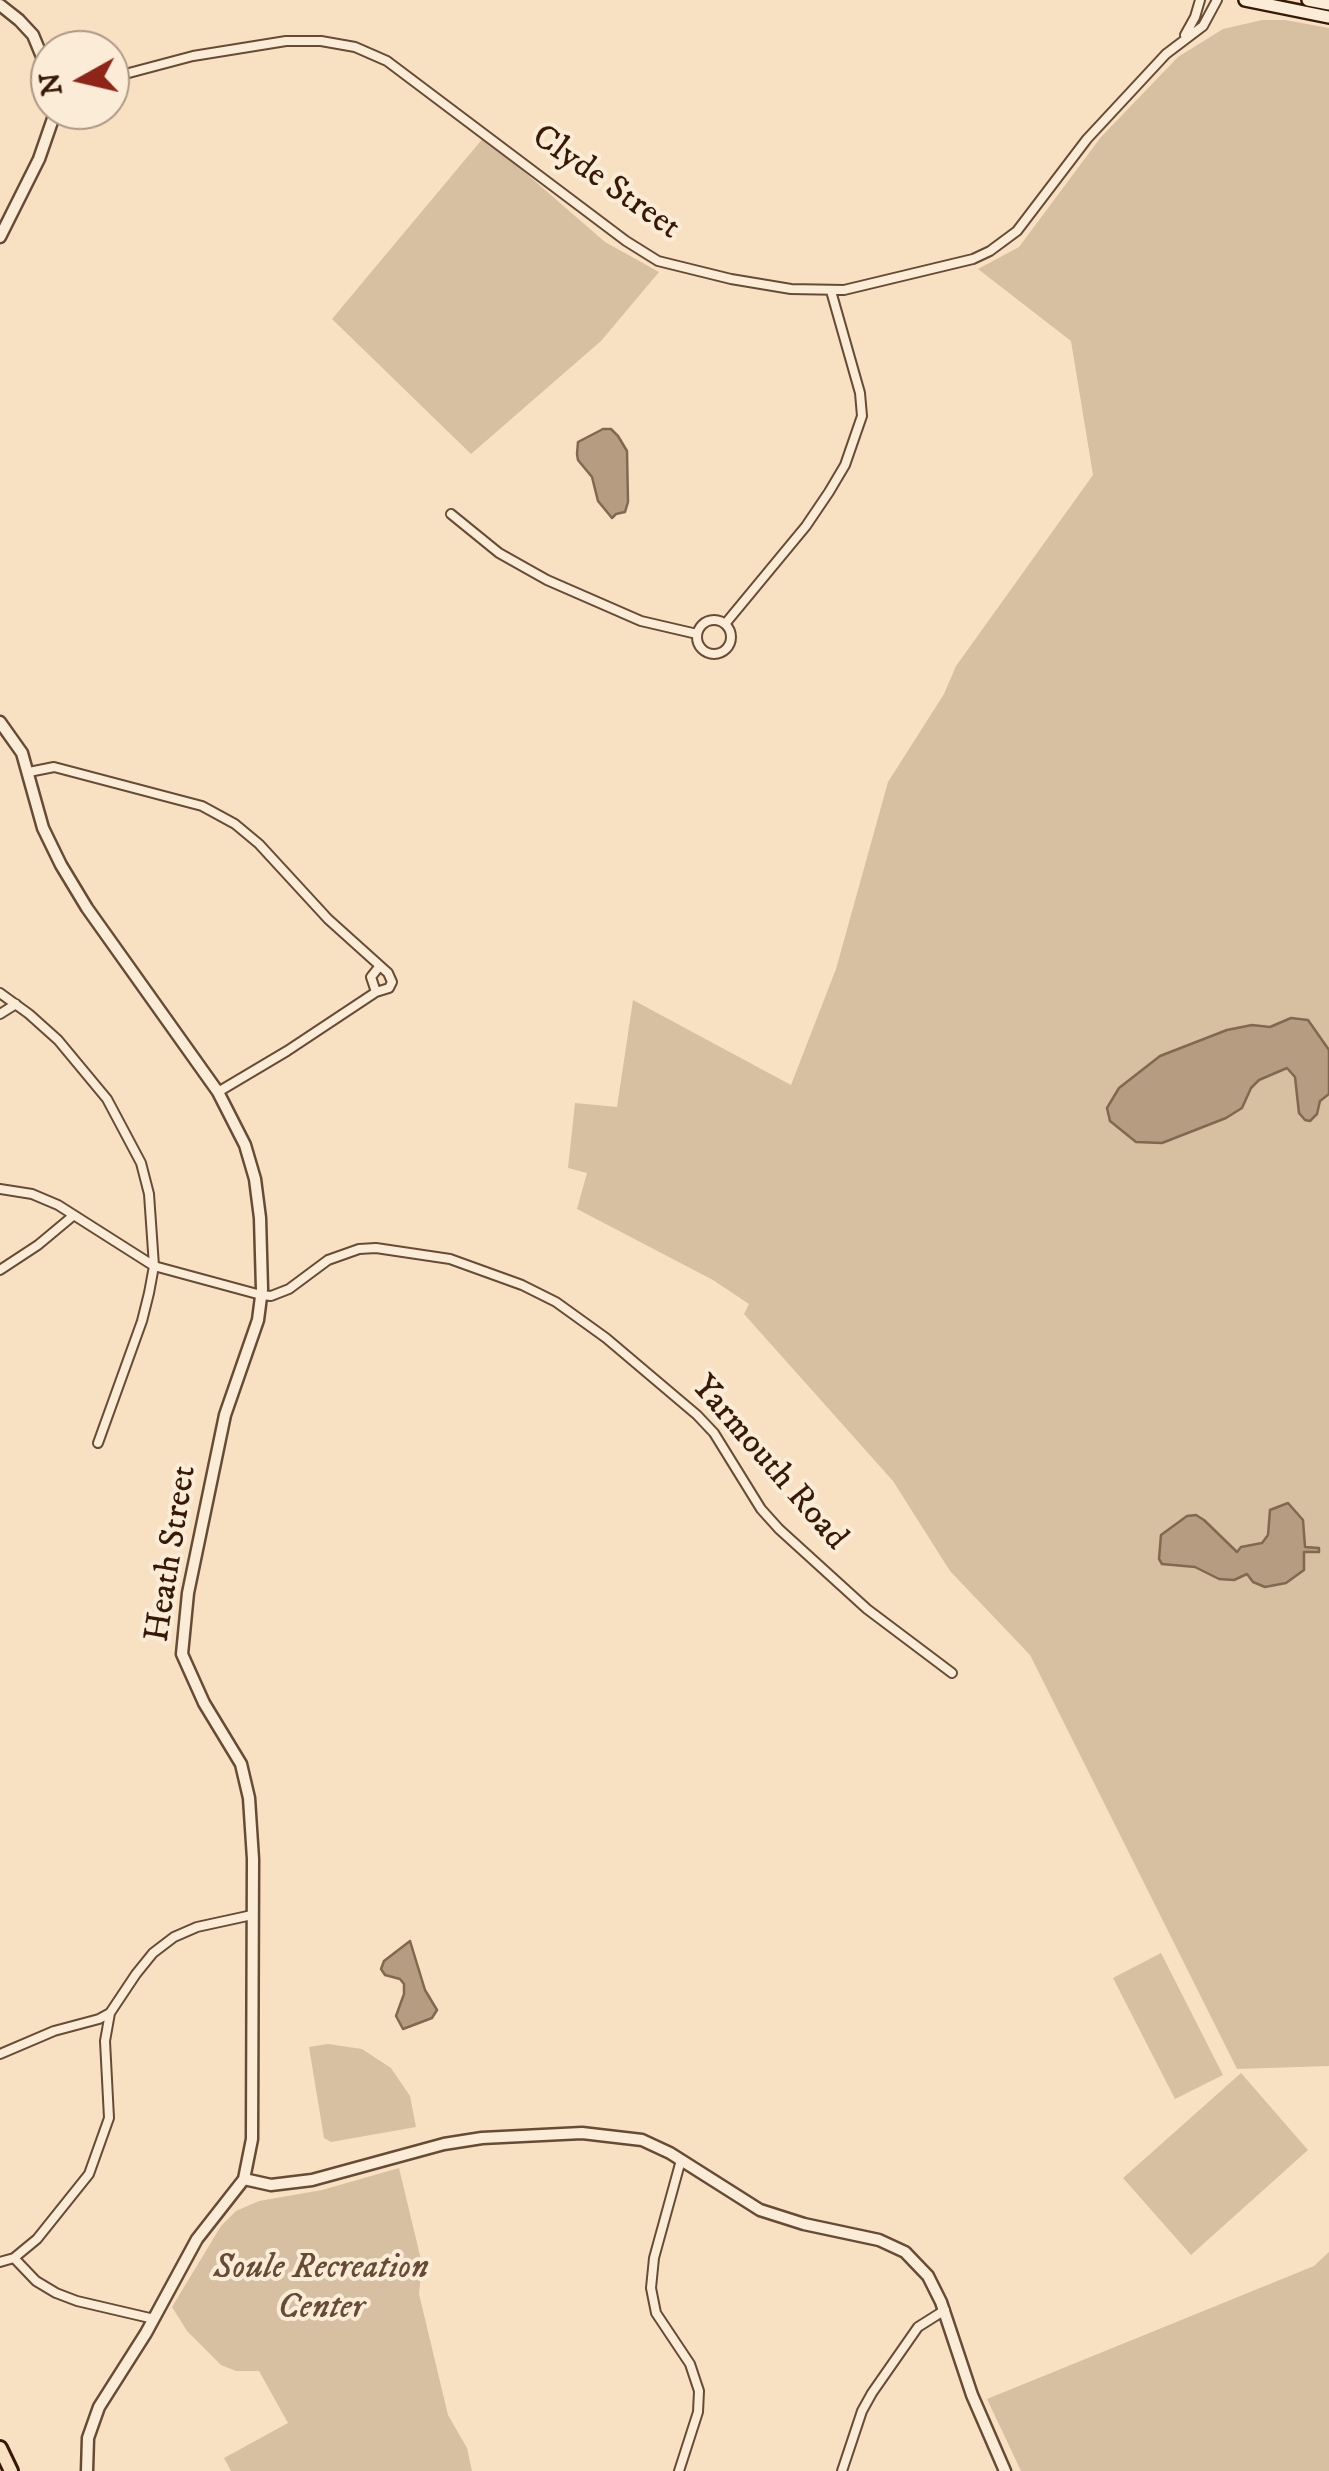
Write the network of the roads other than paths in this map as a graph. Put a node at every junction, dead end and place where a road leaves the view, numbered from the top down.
1 (1200, 0) edge
2 (1217, 0) edge
3 (1245, 0) edge
4 (1303, 4) edge
5 (1329, 4) edge
6 (0, 5) edge
7 (1329, 17) edge
8 (30, 33) edge
9 (1182, 39) junction
10 (130, 73) edge
11 (49, 130) edge
12 (0, 237) edge
13 (831, 291) junction
14 (451, 514) dead end
15 (725, 624) junction
16 (697, 634) junction
17 (0, 722) edge
18 (28, 772) junction
19 (380, 967) junction
20 (376, 992) junction
21 (0, 994) edge
22 (16, 1004) junction
23 (0, 1014) edge
24 (218, 1092) junction
25 (0, 1189) edge
26 (74, 1214) junction
27 (154, 1266) junction
28 (0, 1270) edge
29 (261, 1295) junction
30 (98, 1443) dead end
31 (952, 1673) dead end
32 (252, 1916) junction
33 (110, 2013) junction
34 (0, 2054) edge
35 (681, 2160) junction
36 (244, 2179) junction
37 (14, 2258) junction
38 (0, 2262) edge
39 (945, 2310) junction
40 (154, 2319) junction
41 (0, 2448) edge
42 (11, 2471) edge
43 (87, 2471) edge
44 (679, 2471) edge
45 (842, 2471) edge
46 (1005, 2471) edge

1 - 9 street, Clyde Street
2 - 9 street, Clyde Street
3 - 4 main road
4 - 5 main road
4 - 7 main road
6 - 8 street
9 - 13 street, Clyde Street
10 - 13 street, Clyde Street
11 - 12 street
13 - 15 street
14 - 16 street
15 - 16 street
15 - 16 street
17 - 18 street, Heath Street
18 - 19 street
18 - 24 street, Heath Street
19 - 20 street
19 - 20 street
20 - 24 street
21 - 22 street
22 - 23 street
22 - 27 street
24 - 29 street, Heath Street
25 - 26 street
26 - 27 street
26 - 28 street
27 - 29 street
27 - 30 street
29 - 31 street, Yarmouth Road
29 - 32 street, Heath Street
32 - 33 street
32 - 36 street, Heath Street
33 - 34 street
33 - 37 street
35 - 36 street
35 - 39 street
35 - 44 street
36 - 40 street, Heath Street
37 - 38 street
37 - 40 street
39 - 45 street
39 - 46 street
40 - 43 street, Heath Street
41 - 42 highway

